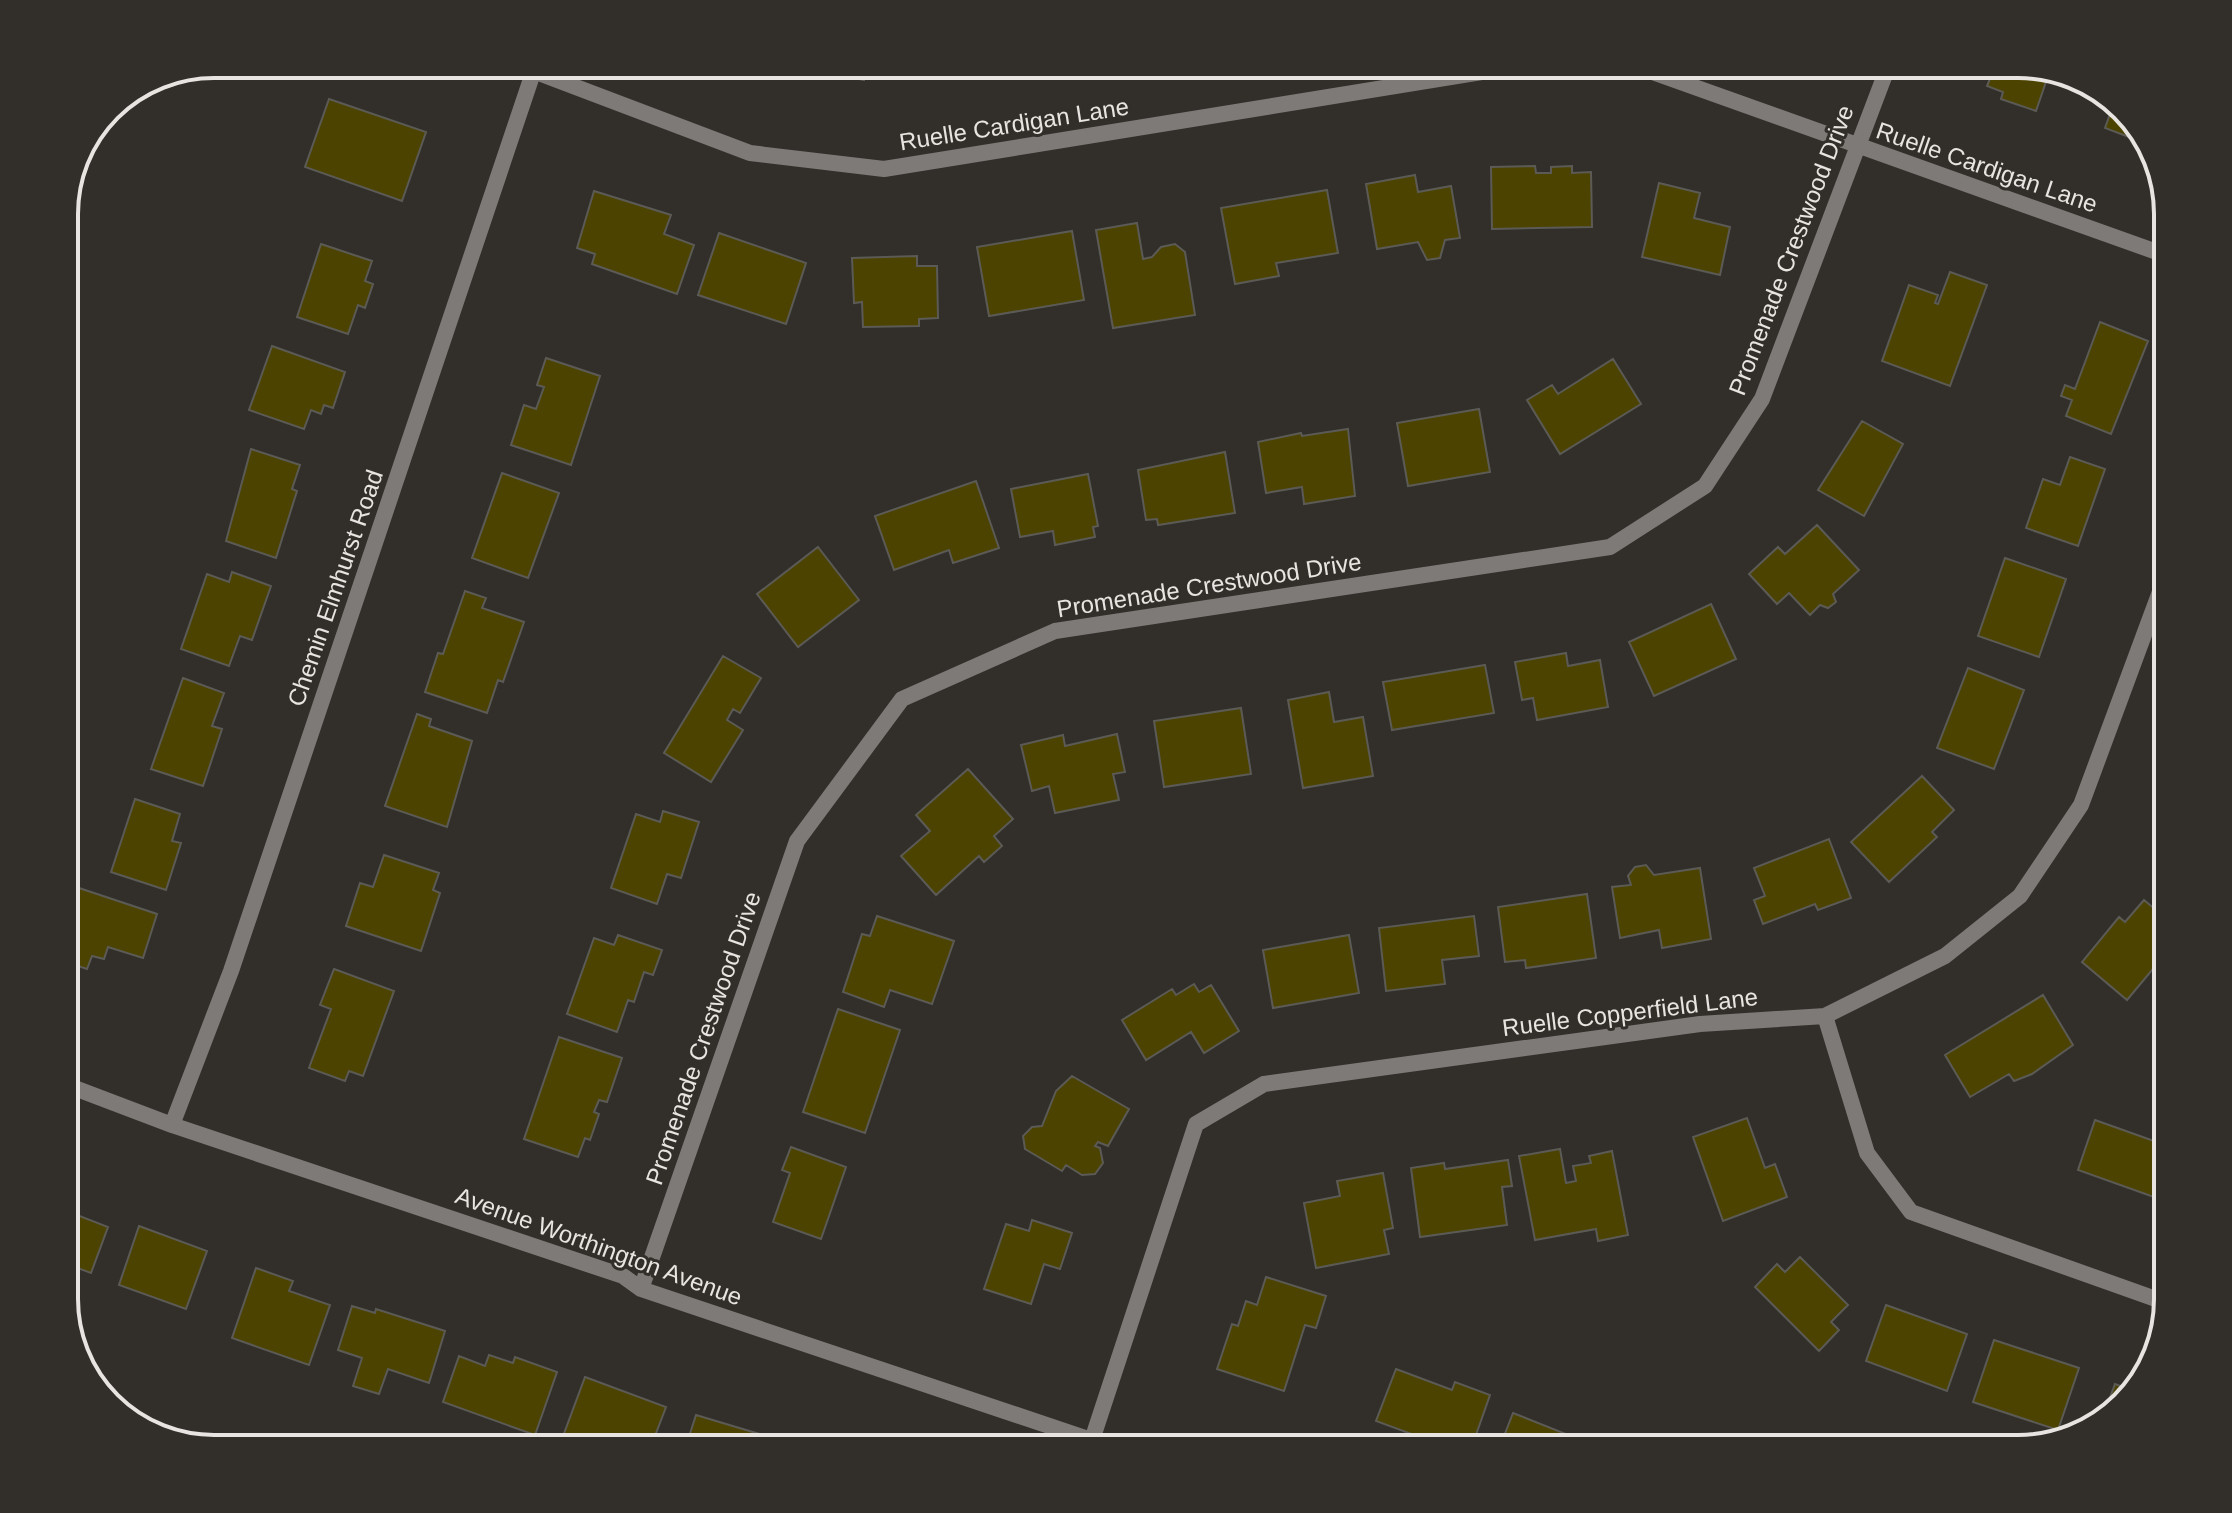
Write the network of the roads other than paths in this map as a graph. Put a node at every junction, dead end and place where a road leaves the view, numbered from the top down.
1 (531, 78) edge
2 (562, 78) edge
3 (1446, 78) edge
4 (1669, 78) edge
5 (1884, 78) edge
6 (1857, 146) junction
7 (2154, 251) edge
8 (2154, 608) edge
9 (1825, 1016) junction
10 (78, 1089) edge
11 (172, 1125) junction
12 (641, 1289) junction
13 (2154, 1298) edge
14 (1077, 1435) edge
15 (1094, 1435) edge

1 - 11 street, Chemin Elmhurst Road
2 - 3 street, Ruelle Cardigan Lane
4 - 6 street, Ruelle Cardigan Lane
5 - 6 street, Promenade Crestwood Drive
6 - 7 street, Ruelle Cardigan Lane
6 - 12 street, Promenade Crestwood Drive
8 - 9 street, Ruelle Copperfield Lane
9 - 13 street
9 - 15 street, Ruelle Copperfield Lane
10 - 11 street, Avenue Worthington Avenue
11 - 12 street, Avenue Worthington Avenue
12 - 14 street, Avenue Worthington Avenue

